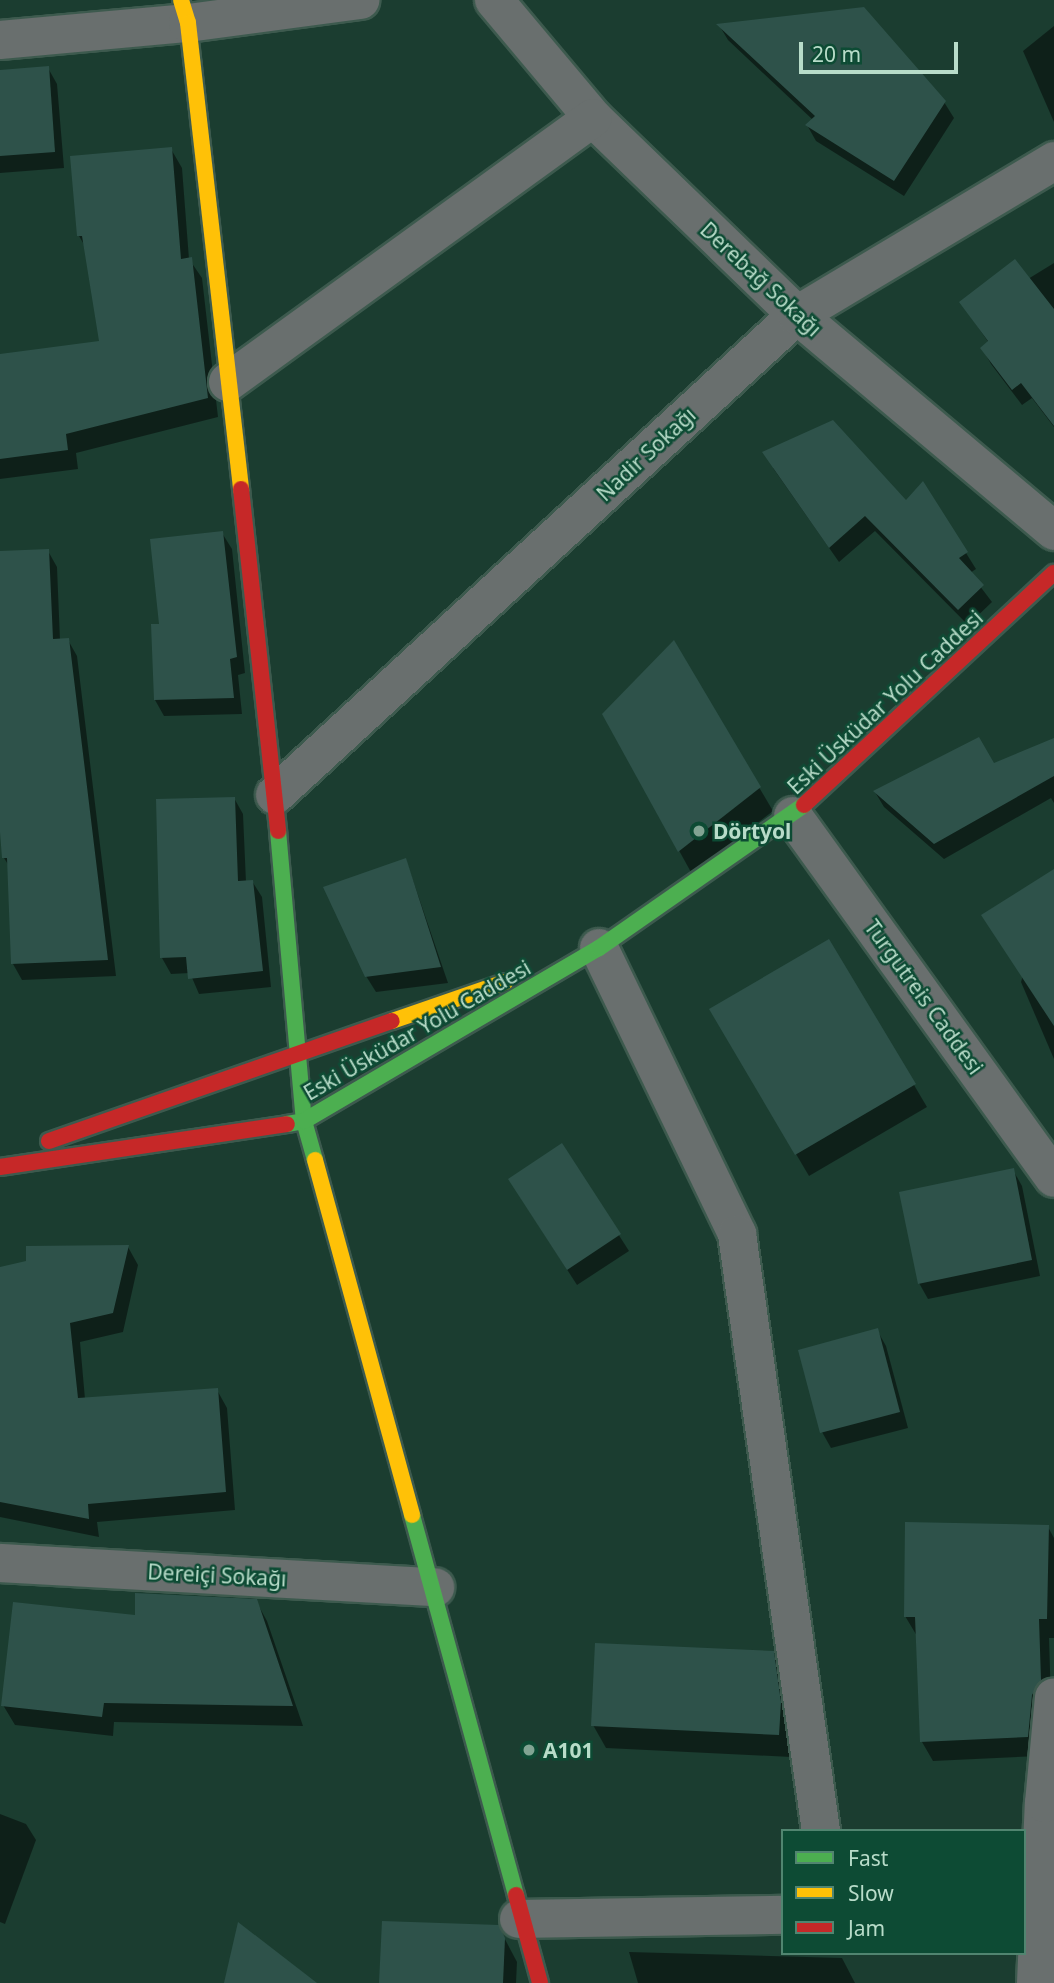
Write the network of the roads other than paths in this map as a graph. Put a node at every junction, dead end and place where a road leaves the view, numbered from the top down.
1 (360, 0) edge
2 (494, 0) edge
3 (185, 12) edge
4 (0, 40) edge
5 (593, 118) junction
6 (1054, 161) edge
7 (797, 315) junction
8 (228, 382) junction
9 (1054, 531) edge
10 (1054, 573) edge
11 (275, 795) junction
12 (793, 816) junction
13 (598, 948) junction
14 (298, 1058) junction
15 (304, 1121) junction
16 (0, 1158) edge
17 (0, 1167) edge
18 (1054, 1178) edge
19 (0, 1563) edge
20 (435, 1587) junction
21 (1054, 1697) edge
22 (1049, 1803) edge
23 (821, 1829) edge
24 (781, 1915) edge
25 (519, 1919) junction
26 (540, 1983) edge
27 (1036, 1983) edge

1 - 3 street
2 - 5 street, Derebağ Sokağı
3 - 4 street
3 - 8 street
5 - 7 street, Derebağ Sokağı
5 - 8 street
6 - 7 street, Nadir Sokağı
7 - 9 street, Derebağ Sokağı
7 - 11 street, Nadir Sokağı
8 - 11 street
10 - 12 street, Eski Üsküdar Yolu Caddesi
11 - 14 street
12 - 13 street, Eski Üsküdar Yolu Caddesi
12 - 18 street, Turgutreis Caddesi
13 - 14 street, Eski Üsküdar Yolu Caddesi
13 - 15 street, Eski Üsküdar Yolu Caddesi
13 - 23 street
14 - 15 street
14 - 16 street, Eski Üsküdar Yolu Caddesi
15 - 17 street, Eski Üsküdar Yolu Caddesi
15 - 20 street
19 - 20 street, Dereiçi Sokağı
20 - 25 street
21 - 22 street
22 - 27 street
24 - 25 street
25 - 26 street

